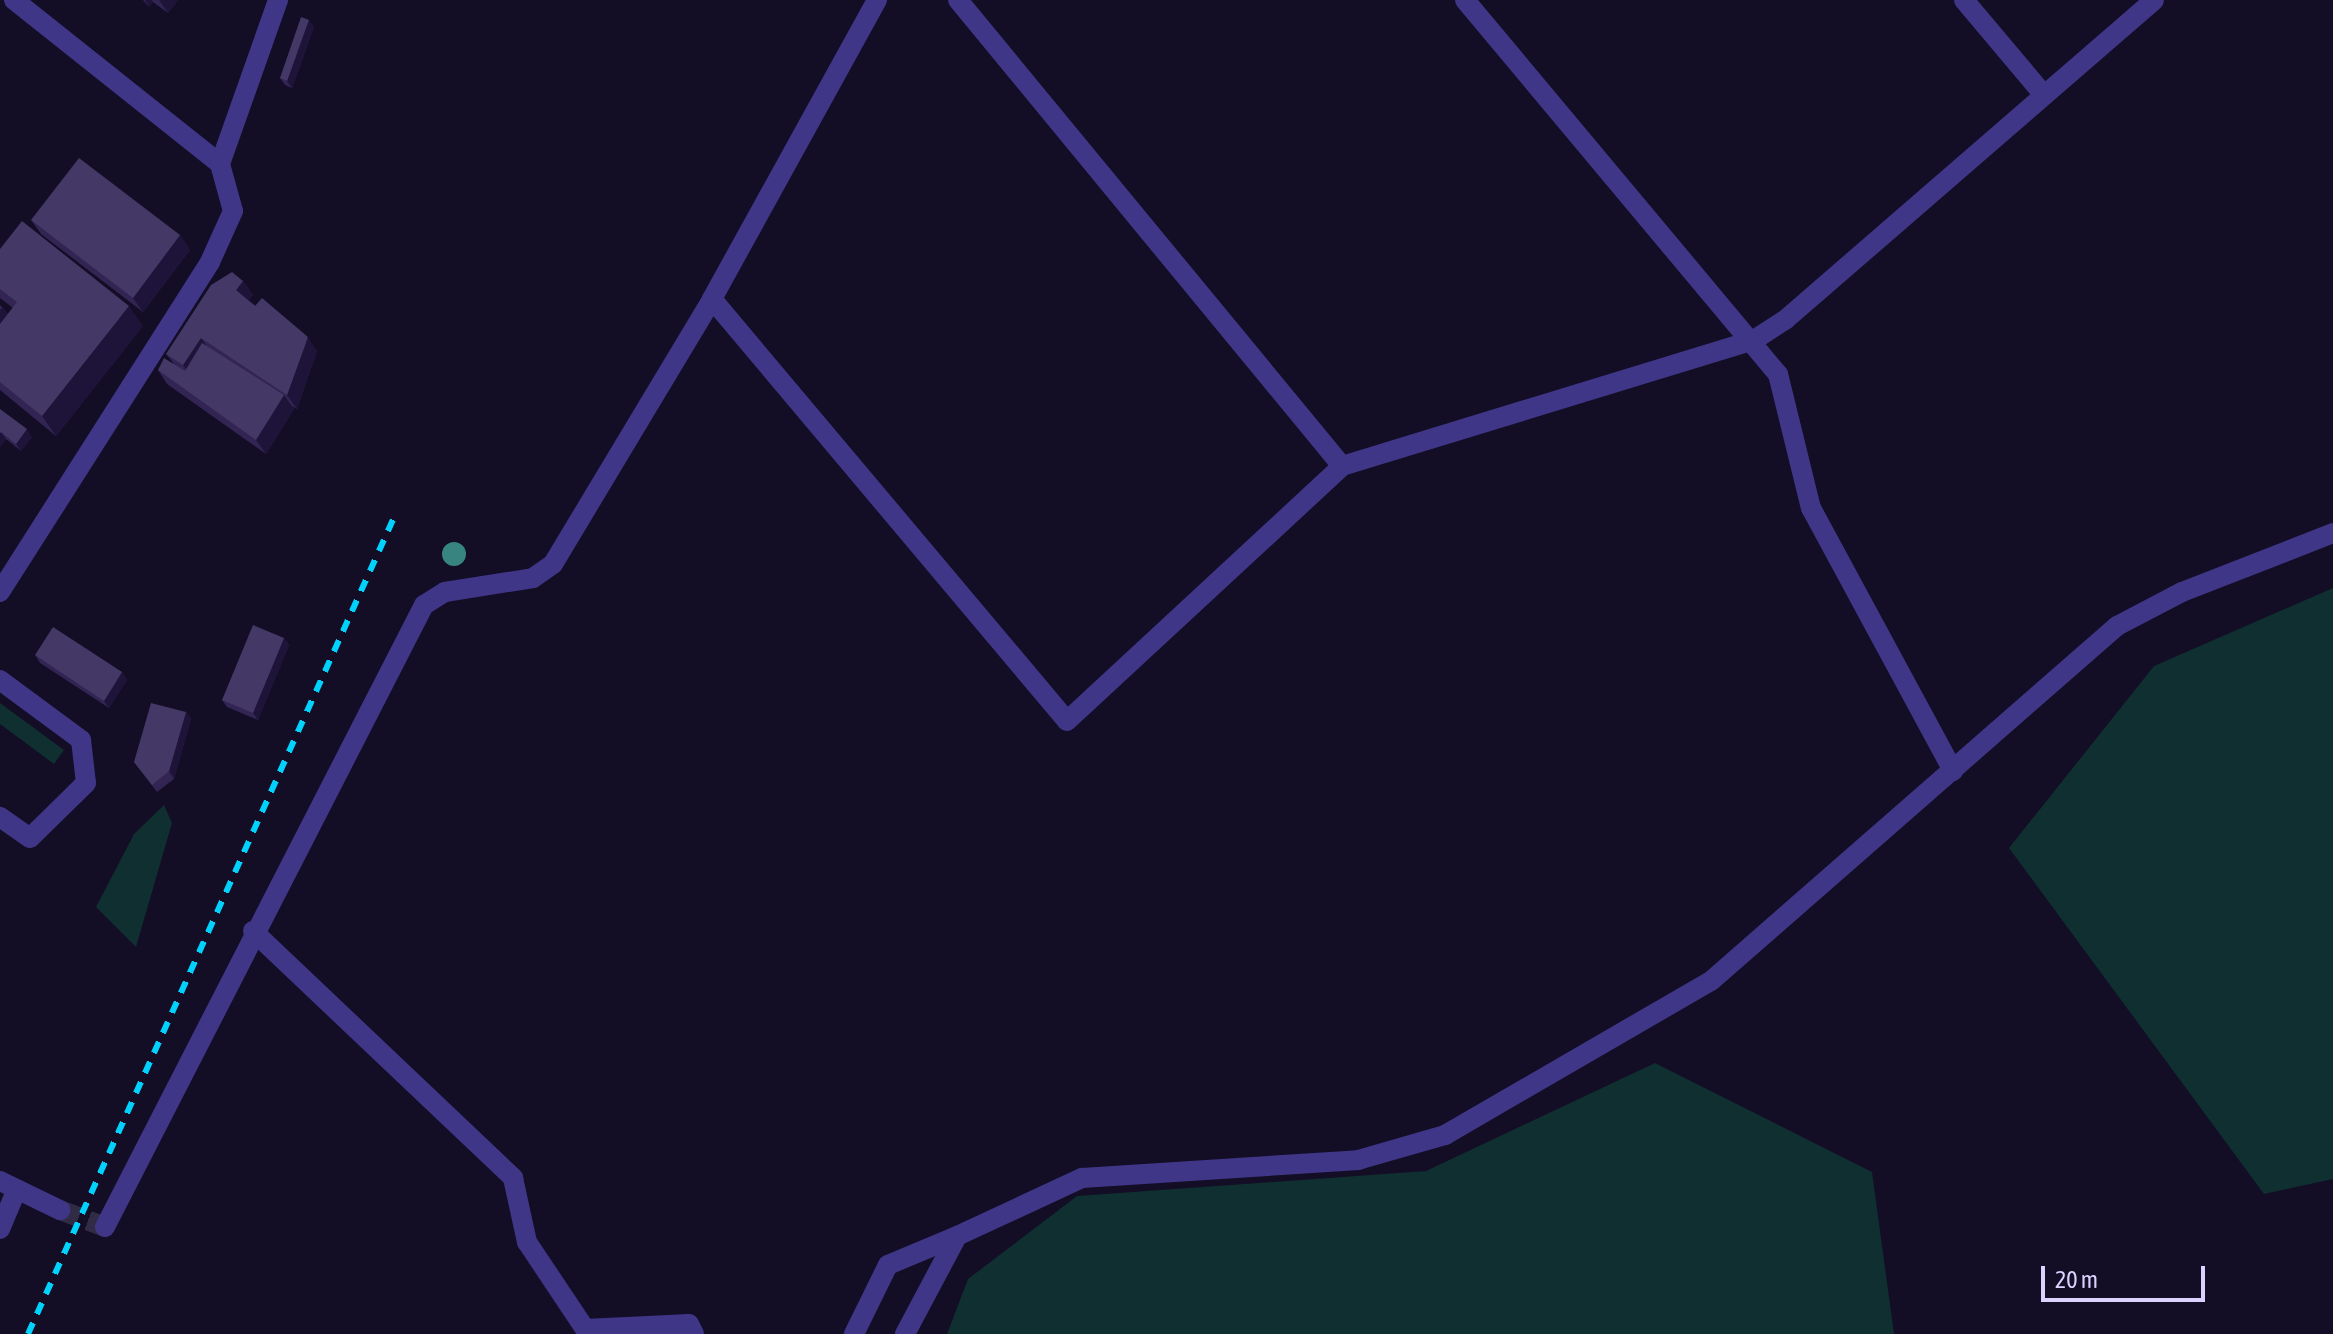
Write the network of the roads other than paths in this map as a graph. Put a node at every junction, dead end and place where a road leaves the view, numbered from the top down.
1 (14, 0) edge
2 (278, 0) edge
3 (877, 0) edge
4 (958, 0) edge
5 (1465, 0) edge
6 (1964, 0) edge
7 (2154, 0) edge
8 (2044, 95) junction
9 (220, 164) junction
10 (712, 299) junction
11 (1754, 340) junction
12 (1342, 466) junction
13 (2333, 533) edge
14 (0, 592) edge
15 (0, 680) edge
16 (1953, 771) junction
17 (0, 817) edge
18 (253, 931) junction
19 (8, 1187) edge
20 (60, 1210) tunnel mouth
21 (105, 1227) dead end
22 (0, 1229) edge
23 (957, 1236) junction
24 (694, 1334) edge
25 (854, 1334) edge
26 (905, 1334) edge

1 - 9 street
2 - 9 street
3 - 10 street
4 - 12 street
5 - 11 street
6 - 8 street
7 - 8 street
8 - 11 street
9 - 14 street
10 - 12 street
10 - 18 street
11 - 12 street
11 - 16 street
13 - 16 street
15 - 17 street
16 - 23 street
18 - 21 street
18 - 24 street
19 - 20 street
19 - 22 street
23 - 25 street
23 - 26 street

